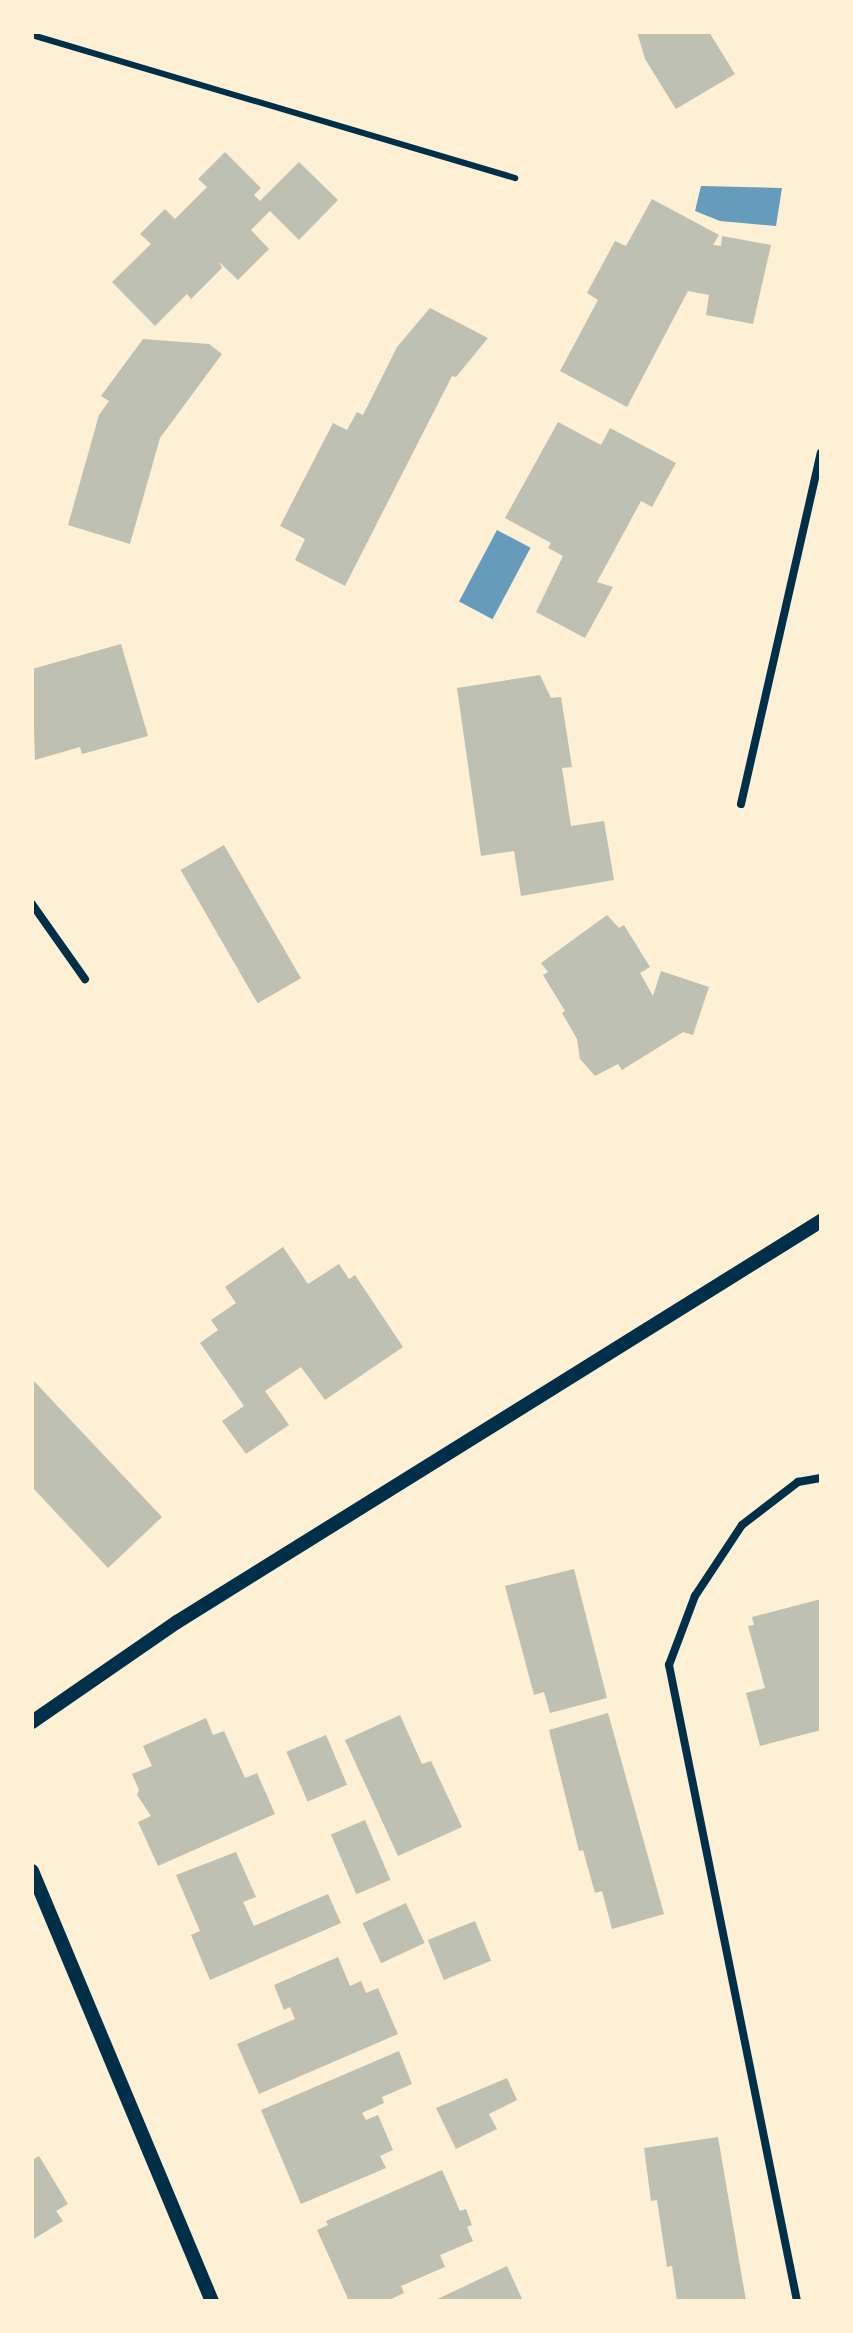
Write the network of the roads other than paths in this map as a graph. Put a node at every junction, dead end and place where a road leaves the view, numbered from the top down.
1 (32, 35) edge
2 (515, 178) dead end
3 (821, 453) edge
4 (741, 804) dead end
5 (32, 904) edge
6 (85, 979) dead end
7 (821, 1221) edge
8 (821, 1478) edge
9 (32, 1722) edge
10 (32, 1871) edge
11 (212, 2301) edge
12 (797, 2301) edge

1 - 2 lane
3 - 4 street
5 - 6 street
7 - 9 street
8 - 12 street
10 - 11 street

